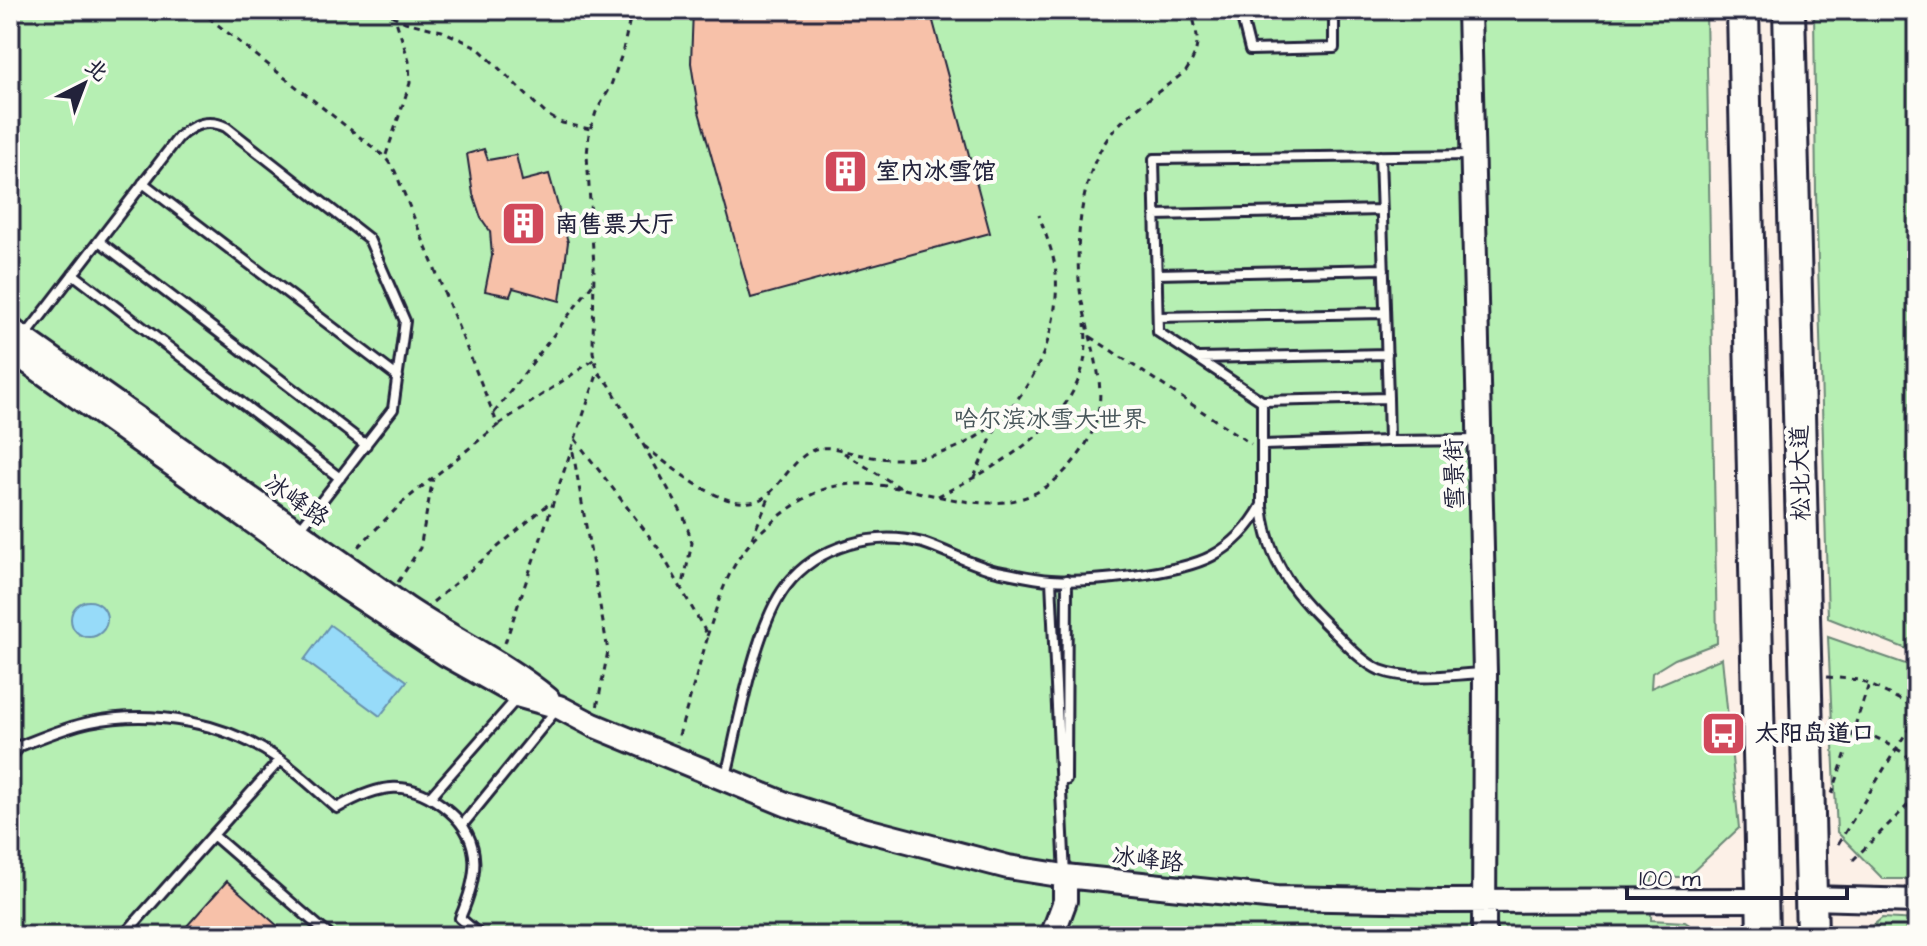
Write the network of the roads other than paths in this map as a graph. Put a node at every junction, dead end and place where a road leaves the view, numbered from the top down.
1 (1240, 10) edge
2 (1334, 10) edge
3 (1469, 10) edge
4 (1743, 10) edge
5 (1798, 13) edge
6 (1472, 155) junction
7 (1380, 156) junction
8 (143, 183) junction
9 (1382, 210) junction
10 (1155, 215) junction
11 (99, 241) junction
12 (1384, 269) junction
13 (73, 274) junction
14 (1157, 274) junction
15 (1385, 313) junction
16 (1158, 317) junction
17 (14, 339) edge
18 (1387, 354) junction
19 (1199, 358) junction
20 (398, 377) junction
21 (1388, 398) junction
22 (1262, 401) junction
23 (1479, 440) junction
24 (1389, 441) junction
25 (366, 445) junction
26 (1262, 449) junction
27 (340, 478) junction
28 (1262, 505) junction
29 (298, 533) junction
30 (1051, 580) junction
31 (1067, 580) junction
32 (1485, 673) junction
33 (525, 689) junction
34 (559, 707) junction
35 (15, 745) edge
36 (10, 758) edge
37 (280, 760) junction
38 (725, 781) junction
39 (432, 795) junction
40 (464, 823) junction
41 (213, 835) junction
42 (1065, 876) junction
43 (1811, 898) junction
44 (1483, 899) junction
45 (1762, 900) junction
46 (1917, 901) edge
47 (123, 936) edge
48 (330, 936) edge
49 (481, 936) edge
50 (1052, 936) edge
51 (1484, 936) edge
52 (1763, 936) edge
53 (1812, 936) edge

1 - 2 lane
3 - 6 street, 雪景街
4 - 45 highway, 松北大道
5 - 43 highway, 松北大道
6 - 7 lane
6 - 23 street, 雪景街
7 - 9 lane
7 - 10 lane
8 - 11 lane
8 - 20 lane
8 - 20 lane
9 - 10 lane
9 - 12 lane
10 - 14 lane
11 - 13 lane
11 - 25 lane
12 - 14 lane
12 - 15 lane
13 - 17 lane
13 - 27 lane
14 - 16 lane
15 - 16 lane
15 - 18 lane
16 - 19 lane
17 - 29 street, 冰峰路
17 - 33 street, 冰峰路
18 - 19 lane
18 - 21 lane
19 - 22 lane
20 - 25 lane
21 - 22 lane
21 - 24 lane
22 - 26 lane
23 - 24 lane
23 - 32 street, 雪景街
24 - 26 lane
25 - 27 lane
26 - 28 lane
27 - 29 lane
28 - 31 lane
28 - 32 lane
29 - 33 street, 冰峰路
30 - 31 lane
30 - 38 lane
30 - 42 lane
31 - 42 lane
32 - 44 street, 雪景街
33 - 34 street, 冰峰路
33 - 39 lane
34 - 38 street, 冰峰路
34 - 40 lane
35 - 36 lane
35 - 37 lane
37 - 39 lane
37 - 41 lane
38 - 42 street, 冰峰路
39 - 40 lane
40 - 49 lane
41 - 47 lane
41 - 48 lane
42 - 44 street, 冰峰路
42 - 50 street
43 - 46 street
43 - 53 highway, 松北大道
44 - 45 street, 冰峰路
44 - 51 street, 雪景街
45 - 52 highway, 松北大道

